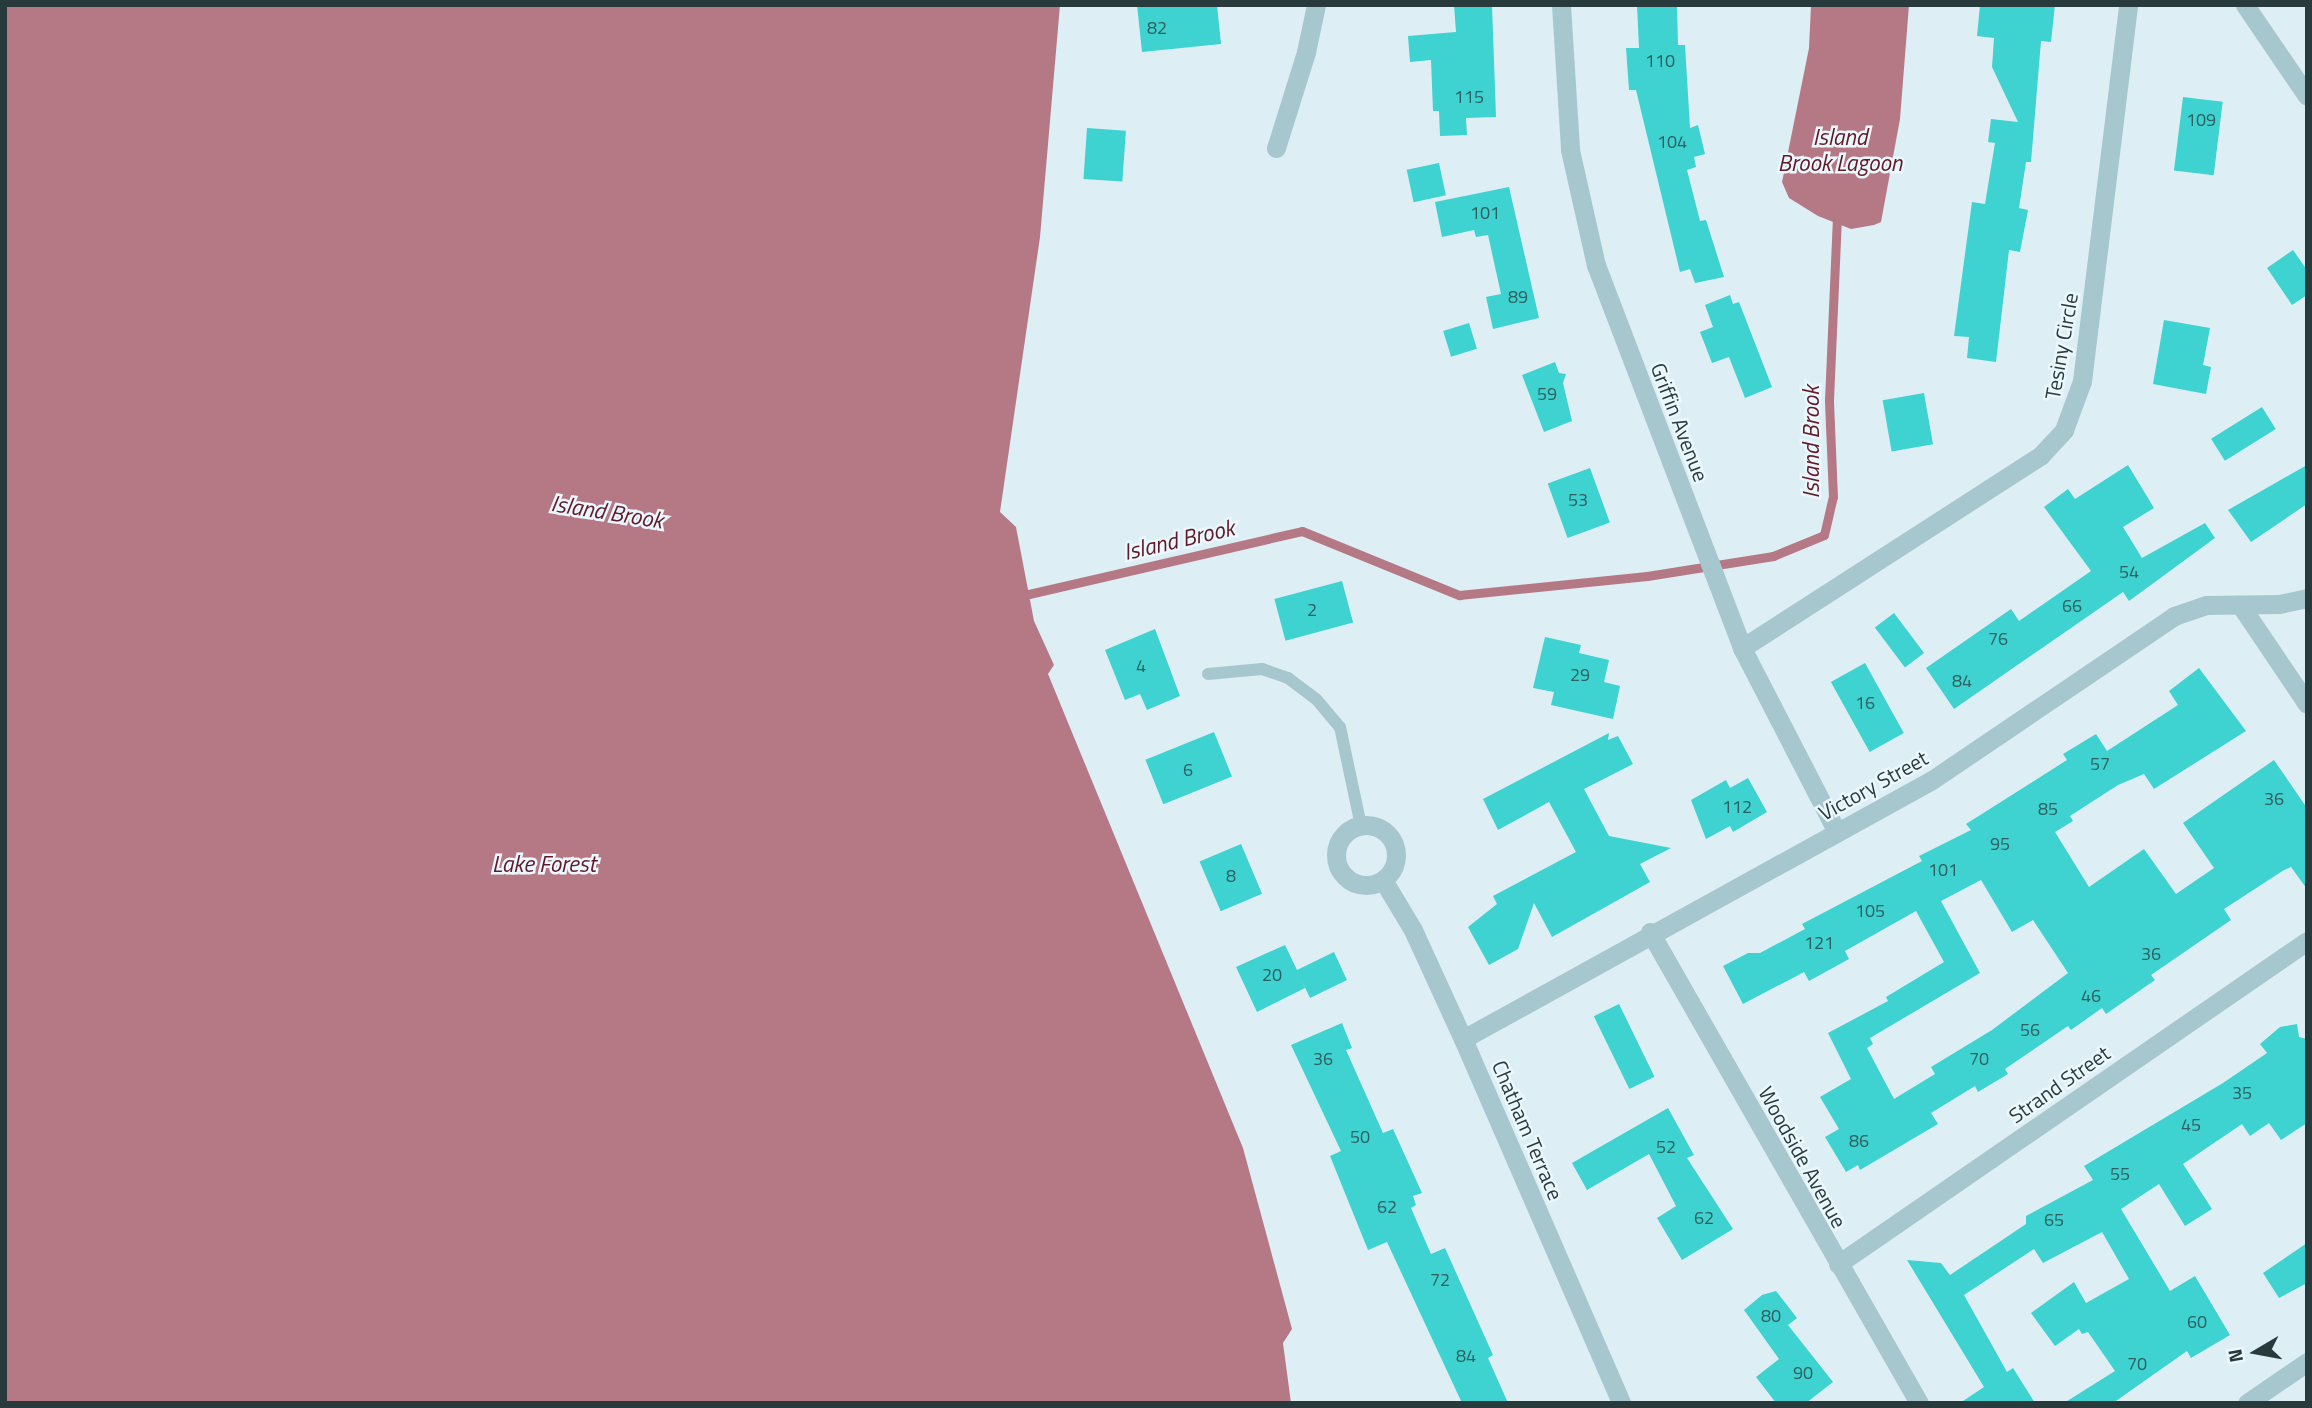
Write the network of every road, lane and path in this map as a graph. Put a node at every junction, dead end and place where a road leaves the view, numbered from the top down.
1 (1316, 5) edge
2 (1561, 5) edge
3 (2128, 5) edge
4 (2245, 5) edge
5 (2307, 96) edge
6 (1276, 148) dead end
7 (2307, 597) edge
8 (2241, 606) junction
9 (1742, 648) junction
10 (1208, 674) dead end
11 (2307, 704) edge
12 (1361, 826) junction
13 (1837, 832) junction
14 (1384, 880) junction
15 (1650, 932) junction
16 (2307, 941) edge
17 (1463, 1039) junction
18 (1838, 1264) junction
19 (2307, 1362) edge
20 (1621, 1403) edge
21 (1919, 1403) edge
22 (2247, 1403) edge

1 - 6 street
2 - 9 street, Griffin Avenue
3 - 9 street, Tesiny Circle
4 - 5 street
7 - 8 street, Victory Street
8 - 11 street
8 - 13 street, Victory Street
9 - 13 street, Griffin Avenue
10 - 12 lane
12 - 14 street
12 - 14 street
13 - 15 street, Victory Street
14 - 17 street, Chatham Terrace
15 - 17 street, Victory Street
15 - 18 street, Woodside Avenue
16 - 18 street, Strand Street
17 - 20 street, Chatham Terrace
18 - 21 street, Woodside Avenue
19 - 22 street

